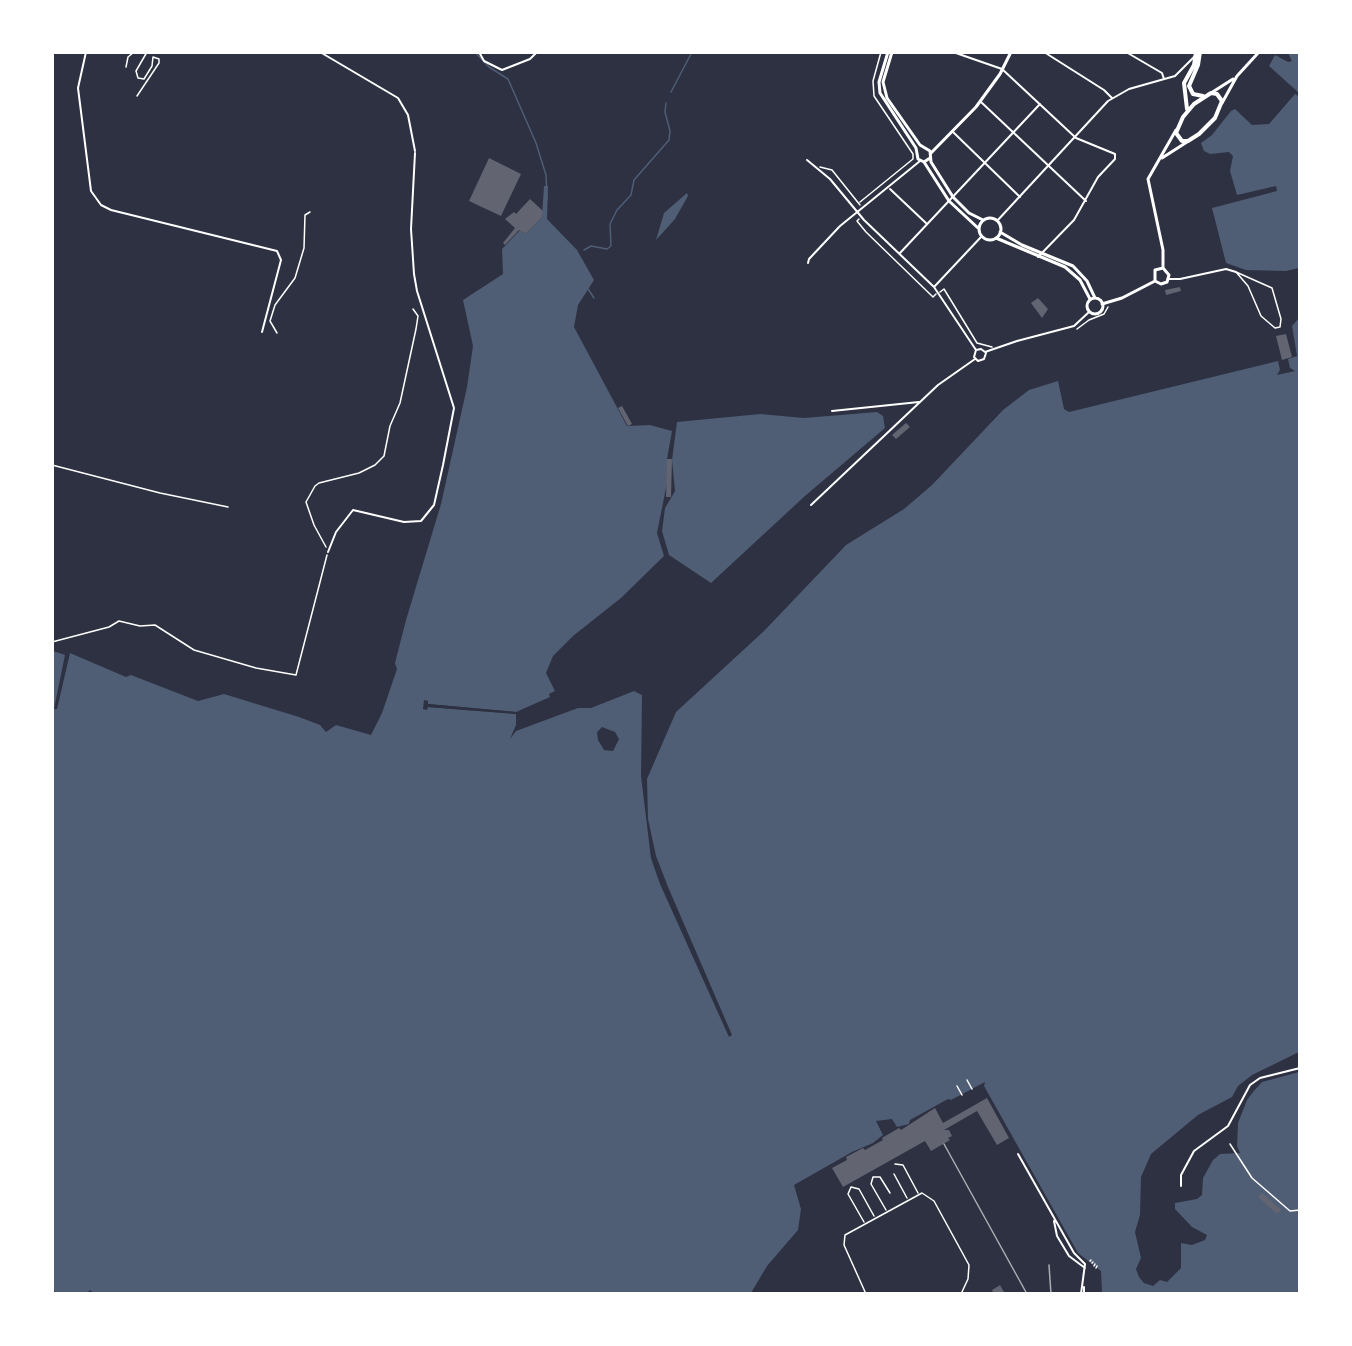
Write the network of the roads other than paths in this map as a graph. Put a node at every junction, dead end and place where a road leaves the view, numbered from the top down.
1 (86, 52) edge
2 (320, 52) edge
3 (479, 52) edge
4 (537, 52) edge
5 (890, 52) edge
6 (953, 52) edge
7 (1011, 52) edge
8 (1044, 52) edge
9 (1126, 52) edge
10 (1259, 52) edge
11 (1197, 54) edge
12 (1002, 69) junction
13 (1156, 71) junction
14 (1237, 76) junction
15 (1164, 79) junction
16 (1157, 81) junction
17 (1209, 94) junction
18 (1112, 98) junction
19 (980, 102) junction
20 (1040, 104) junction
21 (1221, 105) junction
22 (1185, 113) junction
23 (1176, 129) junction
24 (953, 132) junction
25 (1013, 133) junction
26 (1076, 138) junction
27 (1188, 141) junction
28 (923, 148) junction
29 (917, 152) junction
30 (931, 153) junction
31 (930, 158) junction
32 (807, 160) dead end
33 (1158, 161) junction
34 (922, 162) junction
35 (985, 162) junction
36 (1049, 166) junction
37 (889, 188) junction
38 (1020, 197) junction
39 (951, 199) junction
40 (1086, 201) junction
41 (857, 213) junction
42 (983, 220) junction
43 (997, 221) junction
44 (927, 224) junction
45 (978, 228) junction
46 (1000, 232) junction
47 (981, 237) junction
48 (996, 238) junction
49 (1044, 253) junction
50 (899, 254) junction
51 (1038, 256) junction
52 (808, 263) dead end
53 (1163, 268) junction
54 (1236, 272) junction
55 (1169, 279) junction
56 (1155, 281) junction
57 (934, 287) junction
58 (1095, 298) junction
59 (1090, 299) junction
60 (1102, 304) junction
61 (1089, 312) junction
62 (262, 332) dead end
63 (976, 350) junction
64 (986, 352) junction
65 (975, 359) junction
66 (916, 398) dead end
67 (920, 402) junction
68 (832, 411) dead end
69 (811, 505) dead end
70 (328, 552) road end
71 (1299, 1068) edge
72 (1018, 1154) dead end
73 (895, 1164) dead end
74 (894, 1174) dead end
75 (1181, 1185) dead end
76 (890, 1193) dead end
77 (918, 1193) junction
78 (907, 1199) junction
79 (886, 1211) junction
80 (874, 1217) junction
81 (1054, 1218) junction
82 (864, 1223) junction
83 (1085, 1268) junction
84 (866, 1293) edge
85 (961, 1293) edge
86 (1082, 1293) edge

1 - 62 street
2 - 70 street
3 - 4 street
5 - 28 main road
5 - 29 main road
6 - 12 street
7 - 12 main road
8 - 18 street
9 - 13 street
10 - 14 main road
11 - 15 street
11 - 17 main road
11 - 22 main road
12 - 19 main road
12 - 20 street
13 - 15 street
13 - 16 street
14 - 17 main road
14 - 21 main road
15 - 16 street
16 - 18 street
17 - 21 main road
17 - 22 main road
18 - 26 street
19 - 24 main road
19 - 25 street
20 - 25 street
20 - 26 street
21 - 27 main road
22 - 23 main road
23 - 27 main road
23 - 33 main road
24 - 30 main road
24 - 35 street
25 - 35 street
25 - 36 street
26 - 36 street
26 - 40 street
27 - 33 main road
28 - 29 main road
28 - 30 main road
29 - 34 main road
30 - 31 main road
31 - 34 main road
31 - 39 main road
32 - 41 street
33 - 53 main road
34 - 37 street
34 - 39 main road
35 - 38 street
35 - 39 street
36 - 38 street
36 - 40 street
37 - 41 street
37 - 44 street
38 - 43 street
39 - 42 main road
39 - 44 street
39 - 45 main road
40 - 49 street
41 - 50 street
41 - 52 street
42 - 43 main road
42 - 45 main road
43 - 46 main road
44 - 50 street
45 - 47 main road
46 - 48 main road
46 - 49 main road
47 - 48 main road
47 - 57 street
48 - 51 main road
49 - 51 street
49 - 58 main road
50 - 57 street
51 - 59 main road
53 - 55 main road
53 - 56 main road
54 - 54 lane
54 - 55 street
55 - 56 main road
56 - 60 main road
57 - 63 street
58 - 59 main road
58 - 60 main road
59 - 61 main road
60 - 61 main road
61 - 64 street
63 - 64 street
63 - 65 street
64 - 65 street
65 - 67 street
66 - 67 street
67 - 68 street
67 - 69 street
71 - 75 street
72 - 81 street
73 - 77 lane
74 - 78 lane
76 - 79 lane
77 - 78 lane
77 - 85 lane
78 - 79 lane
79 - 80 lane
80 - 82 lane
80 - 82 lane
81 - 83 street
81 - 83 street
82 - 84 lane
83 - 86 street

